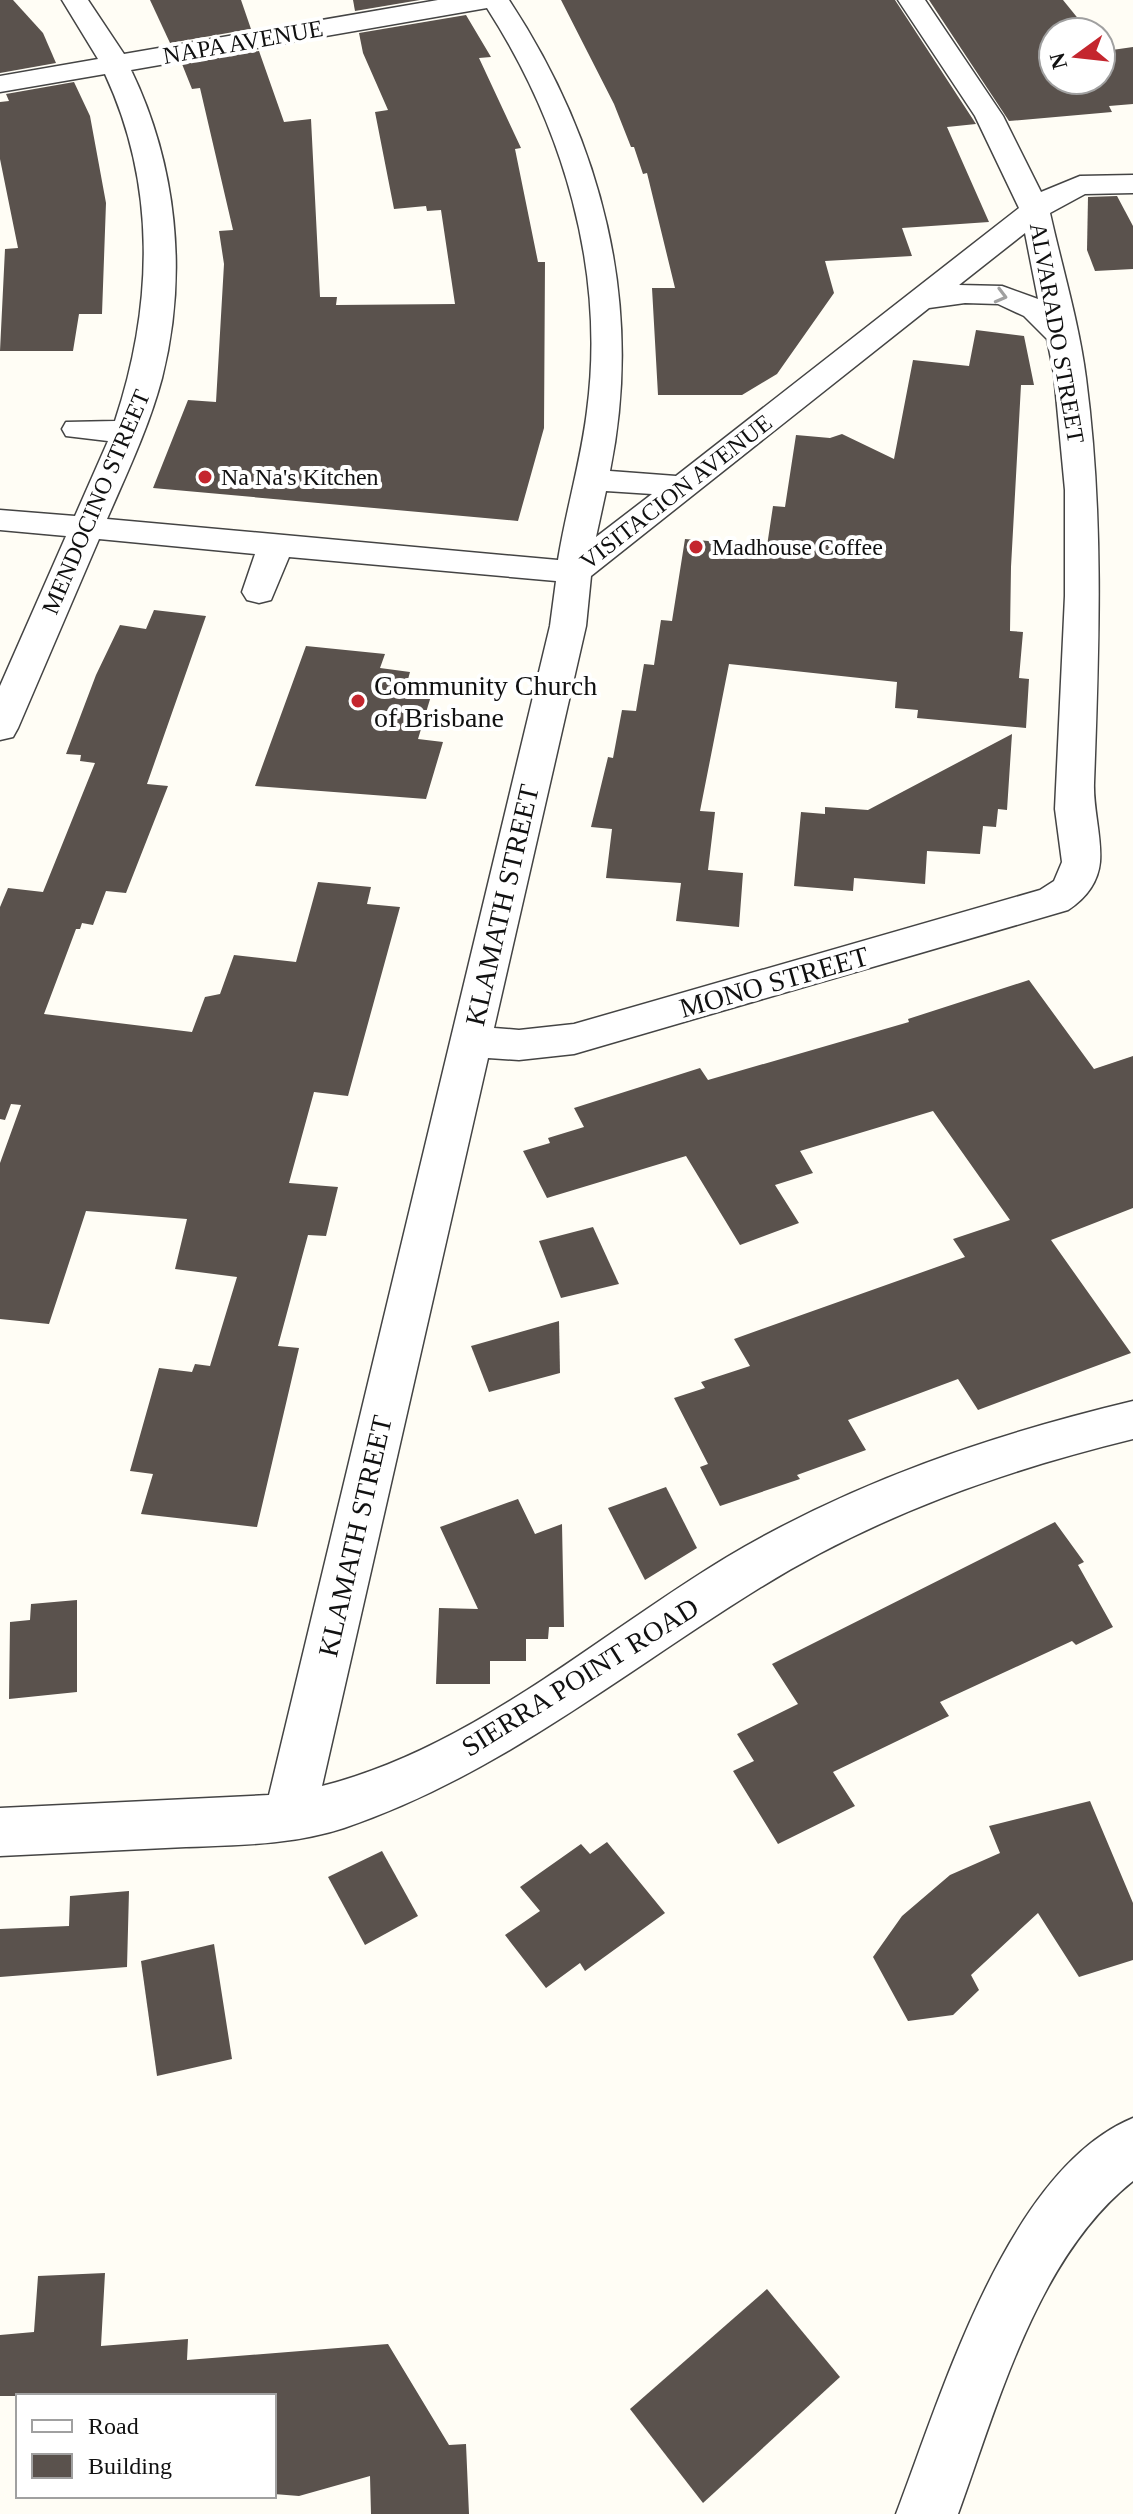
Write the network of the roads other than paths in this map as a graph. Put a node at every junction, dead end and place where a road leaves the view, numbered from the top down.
1 (75, 0) edge
2 (485, 0) edge
3 (496, 0) edge
4 (911, 0) edge
5 (117, 64) junction
6 (0, 84) edge
7 (1133, 184) edge
8 (1035, 211) junction
9 (925, 300) junction
10 (1063, 339) junction
11 (78, 429) dead end
12 (128, 432) junction
13 (592, 480) junction
14 (681, 486) junction
15 (0, 520) edge
16 (86, 529) junction
17 (275, 546) junction
18 (574, 572) junction
19 (259, 592) dead end
20 (0, 728) edge
21 (1071, 889) joint
22 (470, 1041) junction
23 (1133, 1420) edge
24 (289, 1819) junction
25 (0, 1832) edge
26 (1133, 2146) edge
27 (927, 2514) edge

1 - 5 street, MENDOCINO STREET
2 - 5 street, NAPA AVENUE
3 - 13 street, KLAMATH STREET
4 - 8 street, ALVARADO STREET
5 - 6 street, NAPA AVENUE
5 - 12 street, MENDOCINO STREET
7 - 8 street, VISITACION AVENUE
8 - 9 street, VISITACION AVENUE
8 - 10 street, ALVARADO STREET
9 -> 10 street
9 - 14 street, VISITACION AVENUE
10 - 21 street, ALVARADO STREET
11 - 12 street
12 - 16 street, MENDOCINO STREET
13 - 14 street
13 - 18 street, KLAMATH STREET
14 - 18 street, VISITACION AVENUE
15 - 16 street, VISITACION AVENUE
16 - 17 street, VISITACION AVENUE
16 - 20 street, MENDOCINO STREET
17 - 18 street, VISITACION AVENUE
17 - 19 street
18 - 22 street, KLAMATH STREET
21 - 22 street, MONO STREET
22 - 24 street, KLAMATH STREET
23 - 24 street, SIERRA POINT ROAD
24 - 25 street, SIERRA POINT ROAD
26 - 27 street

